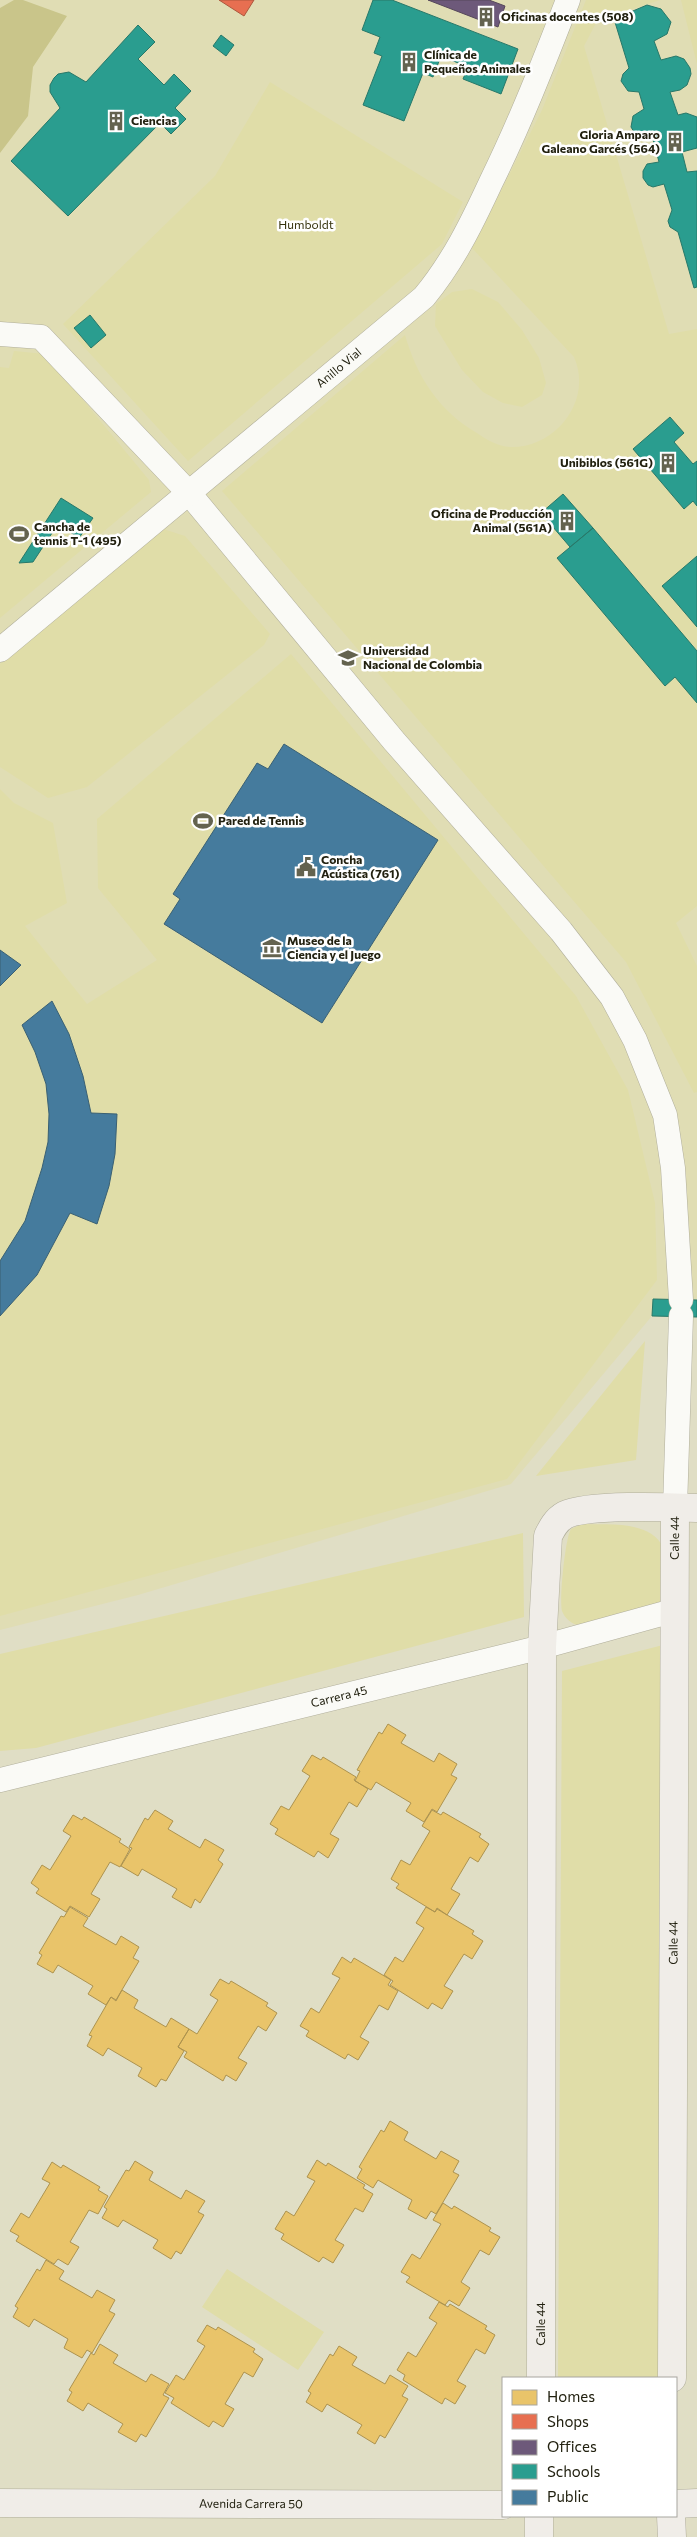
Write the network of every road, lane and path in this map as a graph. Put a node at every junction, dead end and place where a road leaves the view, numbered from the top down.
1 (568, 0) edge
2 (0, 334) edge
3 (188, 492) junction
4 (0, 650) edge
5 (686, 1508) edge
6 (676, 1610) junction
7 (542, 1647) junction
8 (0, 1780) edge
9 (541, 2377) edge
10 (672, 2377) edge
11 (0, 2503) edge
12 (697, 2503) edge
13 (677, 2504) edge
14 (502, 2505) edge
15 (539, 2517) edge
16 (671, 2517) edge
17 (539, 2537) edge
18 (672, 2537) edge

1 - 3 street, Anillo Vial
2 - 3 street
3 - 4 street, Anillo Vial
3 - 5 street
5 - 6 street, Calle 44
5 - 7 street, Calle 44
6 - 7 street, Carrera 45
6 - 10 street, Calle 44
7 - 8 street, Carrera 45
7 - 9 street, Calle 44
11 - 14 street, Avenida Carrera 50
12 - 13 street
15 - 17 street
16 - 18 street

